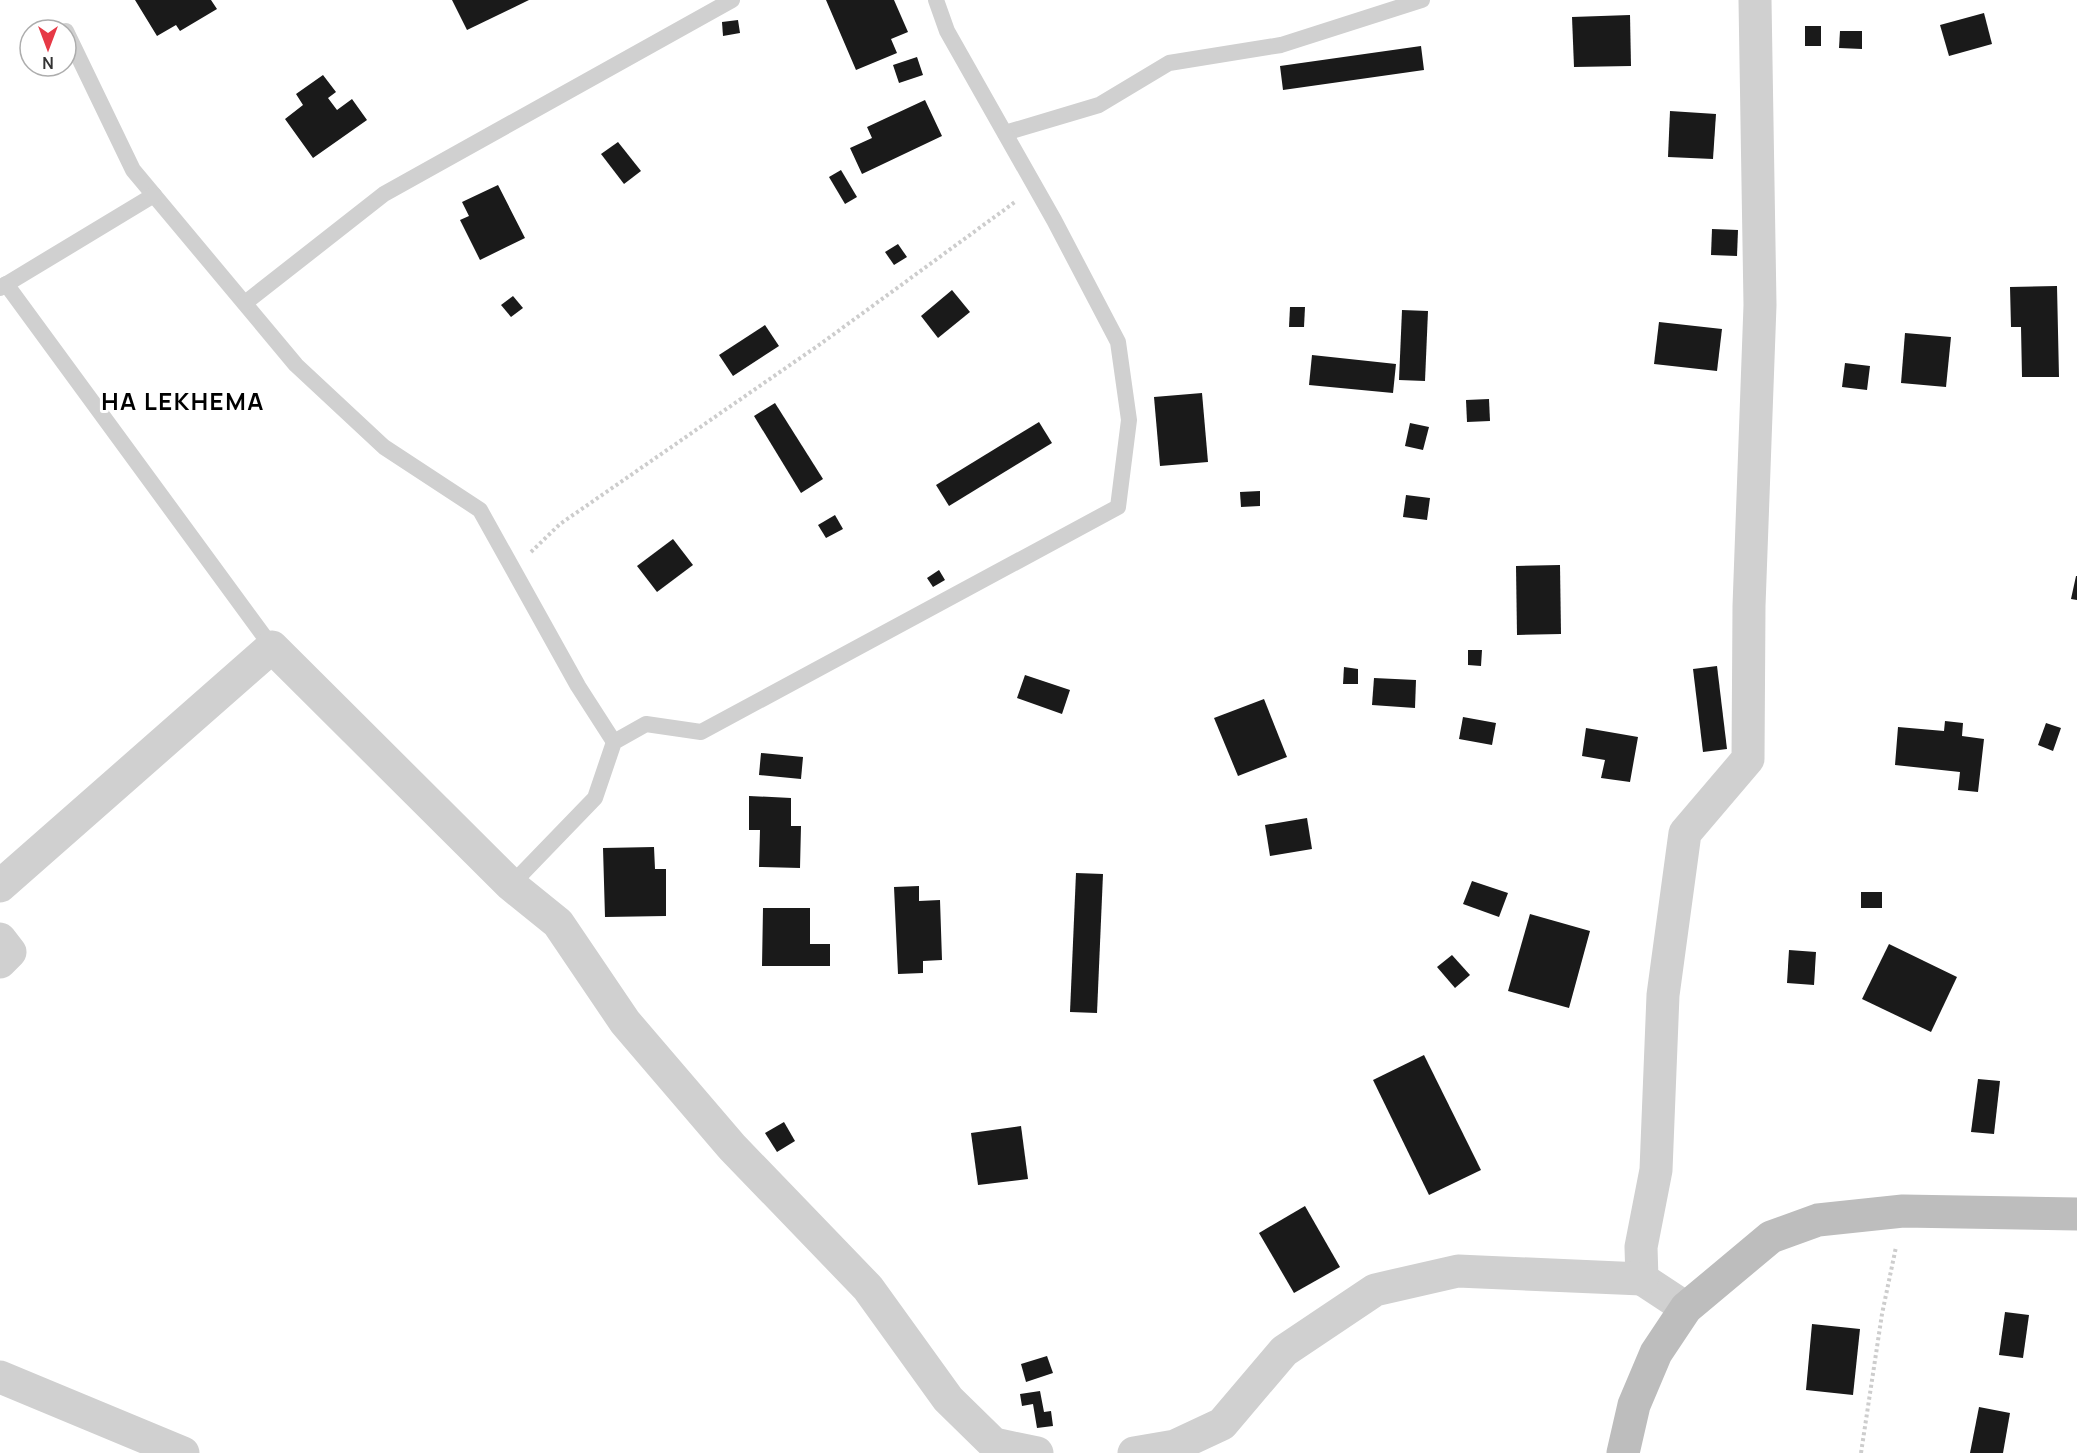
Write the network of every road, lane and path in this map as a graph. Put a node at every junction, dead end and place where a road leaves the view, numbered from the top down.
1 (732, 0) edge
2 (936, 0) edge
3 (1422, 0) edge
4 (1755, 0) edge
5 (78, 56) edge
6 (1005, 133) junction
7 (1035, 187) junction
8 (154, 195) junction
9 (3, 286) edge
10 (244, 303) junction
11 (514, 569) junction
12 (272, 647) junction
13 (614, 742) junction
14 (511, 885) junction
15 (0, 886) edge
16 (0, 939) edge
17 (0, 962) edge
18 (1903, 1211) junction
19 (2077, 1214) edge
20 (1642, 1279) junction
21 (1686, 1308) junction
22 (0, 1377) edge
23 (183, 1453) edge
24 (1036, 1453) edge
25 (1134, 1453) edge
26 (1623, 1453) edge
27 (1861, 1453) edge

1 - 10 lane
2 - 6 lane
3 - 6 lane
4 - 20 street
5 - 8 lane
6 - 7 lane
7 - 11 path
7 - 13 lane
8 - 9 lane
8 - 10 lane
9 - 12 lane
10 - 11 lane
11 - 13 lane
12 - 14 street
12 - 15 street
13 - 14 lane
14 - 24 street
16 - 17 street
18 - 19 main road
18 - 21 main road
18 - 27 path
20 - 21 street
20 - 25 street
21 - 26 main road
22 - 23 street

